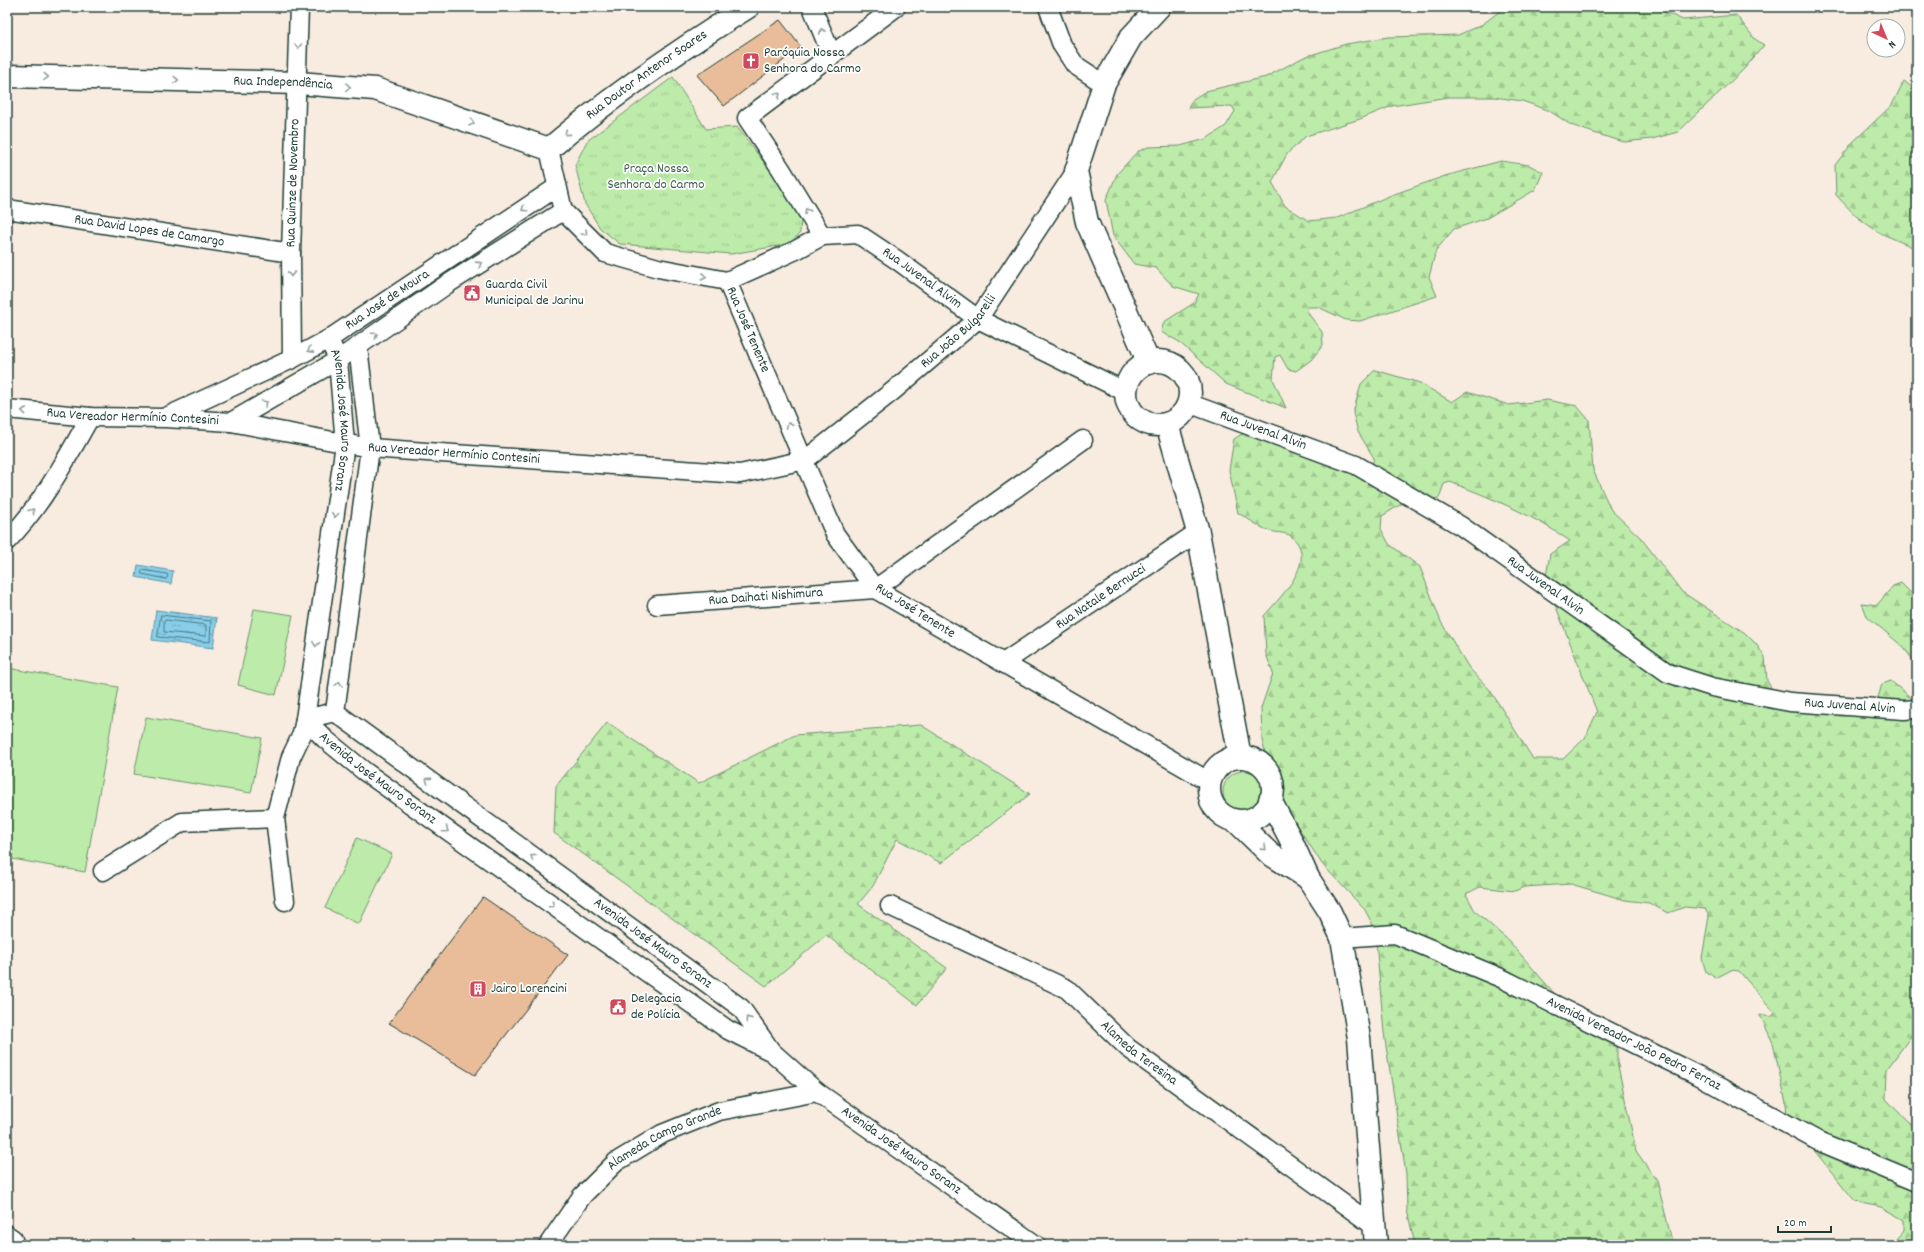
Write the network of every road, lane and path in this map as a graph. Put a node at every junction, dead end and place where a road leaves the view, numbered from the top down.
1 (299, 7) edge
2 (748, 7) edge
3 (812, 7) edge
4 (896, 7) edge
5 (1048, 7) edge
6 (1159, 7) edge
7 (832, 56) junction
8 (7, 76) edge
9 (298, 84) junction
10 (1104, 84) junction
11 (548, 149) junction
12 (1076, 171) junction
13 (557, 187) junction
14 (7, 209) edge
15 (563, 211) junction
16 (822, 236) junction
17 (291, 253) junction
18 (436, 267) junction
19 (727, 281) junction
20 (446, 285) junction
21 (978, 319) junction
22 (329, 339) junction
23 (358, 347) junction
24 (292, 359) junction
25 (338, 360) junction
26 (1149, 363) junction
27 (1126, 392) junction
28 (1188, 403) junction
29 (7, 409) edge
30 (90, 417) junction
31 (166, 418) junction
32 (231, 422) junction
33 (1167, 424) junction
34 (1083, 440) dead end
35 (345, 444) junction
36 (370, 448) junction
37 (805, 460) junction
38 (1198, 532) junction
39 (7, 541) edge
40 (875, 589) junction
41 (657, 605) dead end
42 (1003, 663) junction
43 (1917, 709) edge
44 (335, 712) junction
45 (305, 719) junction
46 (1240, 757) junction
47 (1210, 782) junction
48 (1270, 800) junction
49 (275, 818) junction
50 (1236, 821) junction
51 (103, 871) dead end
52 (1308, 878) junction
53 (285, 901) dead end
54 (890, 906) dead end
55 (1342, 938) junction
56 (771, 1051) junction
57 (817, 1092) junction
58 (1917, 1182) edge
59 (1375, 1236) edge
60 (548, 1245) edge
61 (1036, 1245) edge

1 -> 9 street, Rua Quinze de Novembro
2 -> 11 main road, Rua Doutor Antenor Soares
7 -> 3 street
4 - 7 street
5 - 10 street
6 - 10 main road
16 -> 7 street
8 -> 9 main road, Rua Independência
9 -> 11 main road, Rua Independência
9 - 17 street, Rua Quinze de Novembro
10 - 12 main road
11 - 13 street
12 - 21 street, Rua João Bulgarelli
12 - 26 main road
13 - 15 street
13 -> 18 street, Rua José de Moura
14 - 17 street, Rua David Lopes de Camargo
15 -> 19 street
20 -> 15 street, Rua José de Moura
16 - 19 street
16 - 21 street, Rua Juvenal Alvim
17 -> 24 street, Rua Quinze de Novembro
18 - 20 street
18 - 22 street, Rua José de Moura
37 -> 19 street, Rua José Tenente
23 -> 20 street, Rua José de Moura
21 - 27 street, Rua Juvenal Alvim
21 - 37 street, Rua João Bulgarelli
22 -> 24 street, Rua José de Moura
22 - 25 street, Avenida José Mauro Soranz
23 - 25 street, Rua José de Moura
23 - 36 street, Avenida José Mauro Soranz
24 - 31 street, Rua José de Moura
32 -> 25 street, Rua José de Moura
25 - 35 street, Avenida José Mauro Soranz
26 - 27 main road
26 - 28 main road
27 - 33 main road
28 - 33 main road
28 - 43 street, Rua Juvenal Alvin
30 -> 29 street, Rua Vereador Hermínio Contesini
30 - 31 street, Rua Vereador Hermínio Contesini
39 -> 30 street
31 - 32 street, Rua Vereador Hermínio Contesini
32 - 35 street, Rua Vereador Hermínio Contesini
33 - 38 main road
34 - 40 street
35 - 36 street, Rua Vereador Hermínio Contesini
35 -> 45 street, Avenida José Mauro Soranz
36 - 37 street, Rua Vereador Hermínio Contesini
44 -> 36 street, Avenida José Mauro Soranz
37 - 40 street, Rua José Tenente
38 - 42 street, Rua Natale Bernucci
38 - 46 main road
40 - 41 street, Rua Daihati Nishimura
40 - 42 street, Rua José Tenente
42 - 47 street, Rua José Tenente
44 - 45 street
56 -> 44 street, Avenida José Mauro Soranz
45 - 49 street
45 -> 56 street, Avenida José Mauro Soranz
46 - 47 main road
46 - 48 main road
47 - 50 main road
48 - 50 main road
48 - 52 main road
49 - 51 street
49 - 53 street
50 -> 52 main road
52 - 55 main road
54 - 59 street, Alameda Teresina
55 - 58 street, Avenida Vereador João Pedro Ferraz
55 - 59 main road
56 - 57 street, Avenida José Mauro Soranz
57 - 60 street, Alameda Campo Grande
57 - 61 street, Avenida José Mauro Soranz

